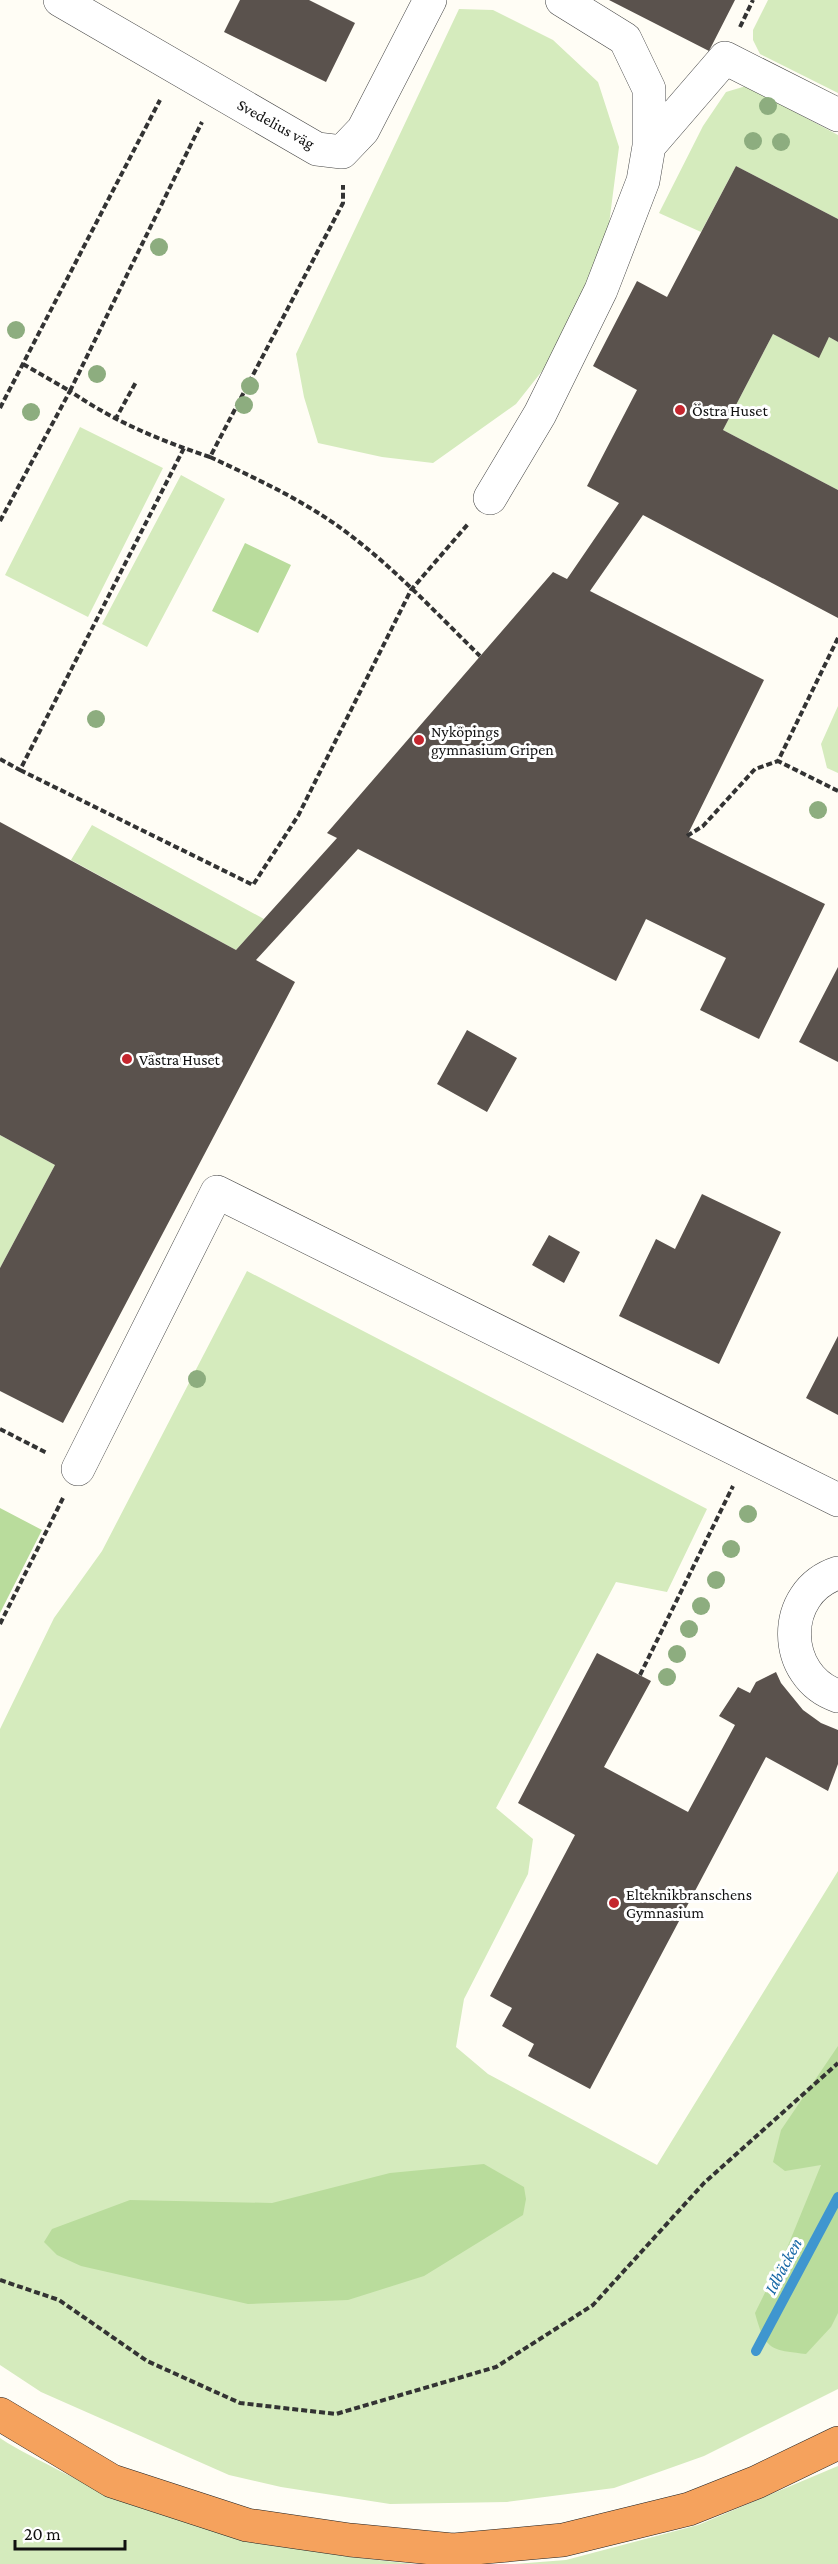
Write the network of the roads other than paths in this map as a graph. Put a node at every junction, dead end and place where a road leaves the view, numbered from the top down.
1 (60, 0) edge
2 (430, 0) edge
3 (562, 0) edge
4 (838, 115) edge
5 (650, 146) junction
6 (490, 498) road end
7 (78, 1469) road end
8 (838, 1500) edge
9 (838, 1573) edge
10 (838, 1696) edge
11 (0, 2414) edge
12 (838, 2443) edge

1 - 2 street, Svedelius väg
3 - 5 street
4 - 5 street
5 - 6 street
7 - 8 street
9 - 10 street
11 - 12 highway

